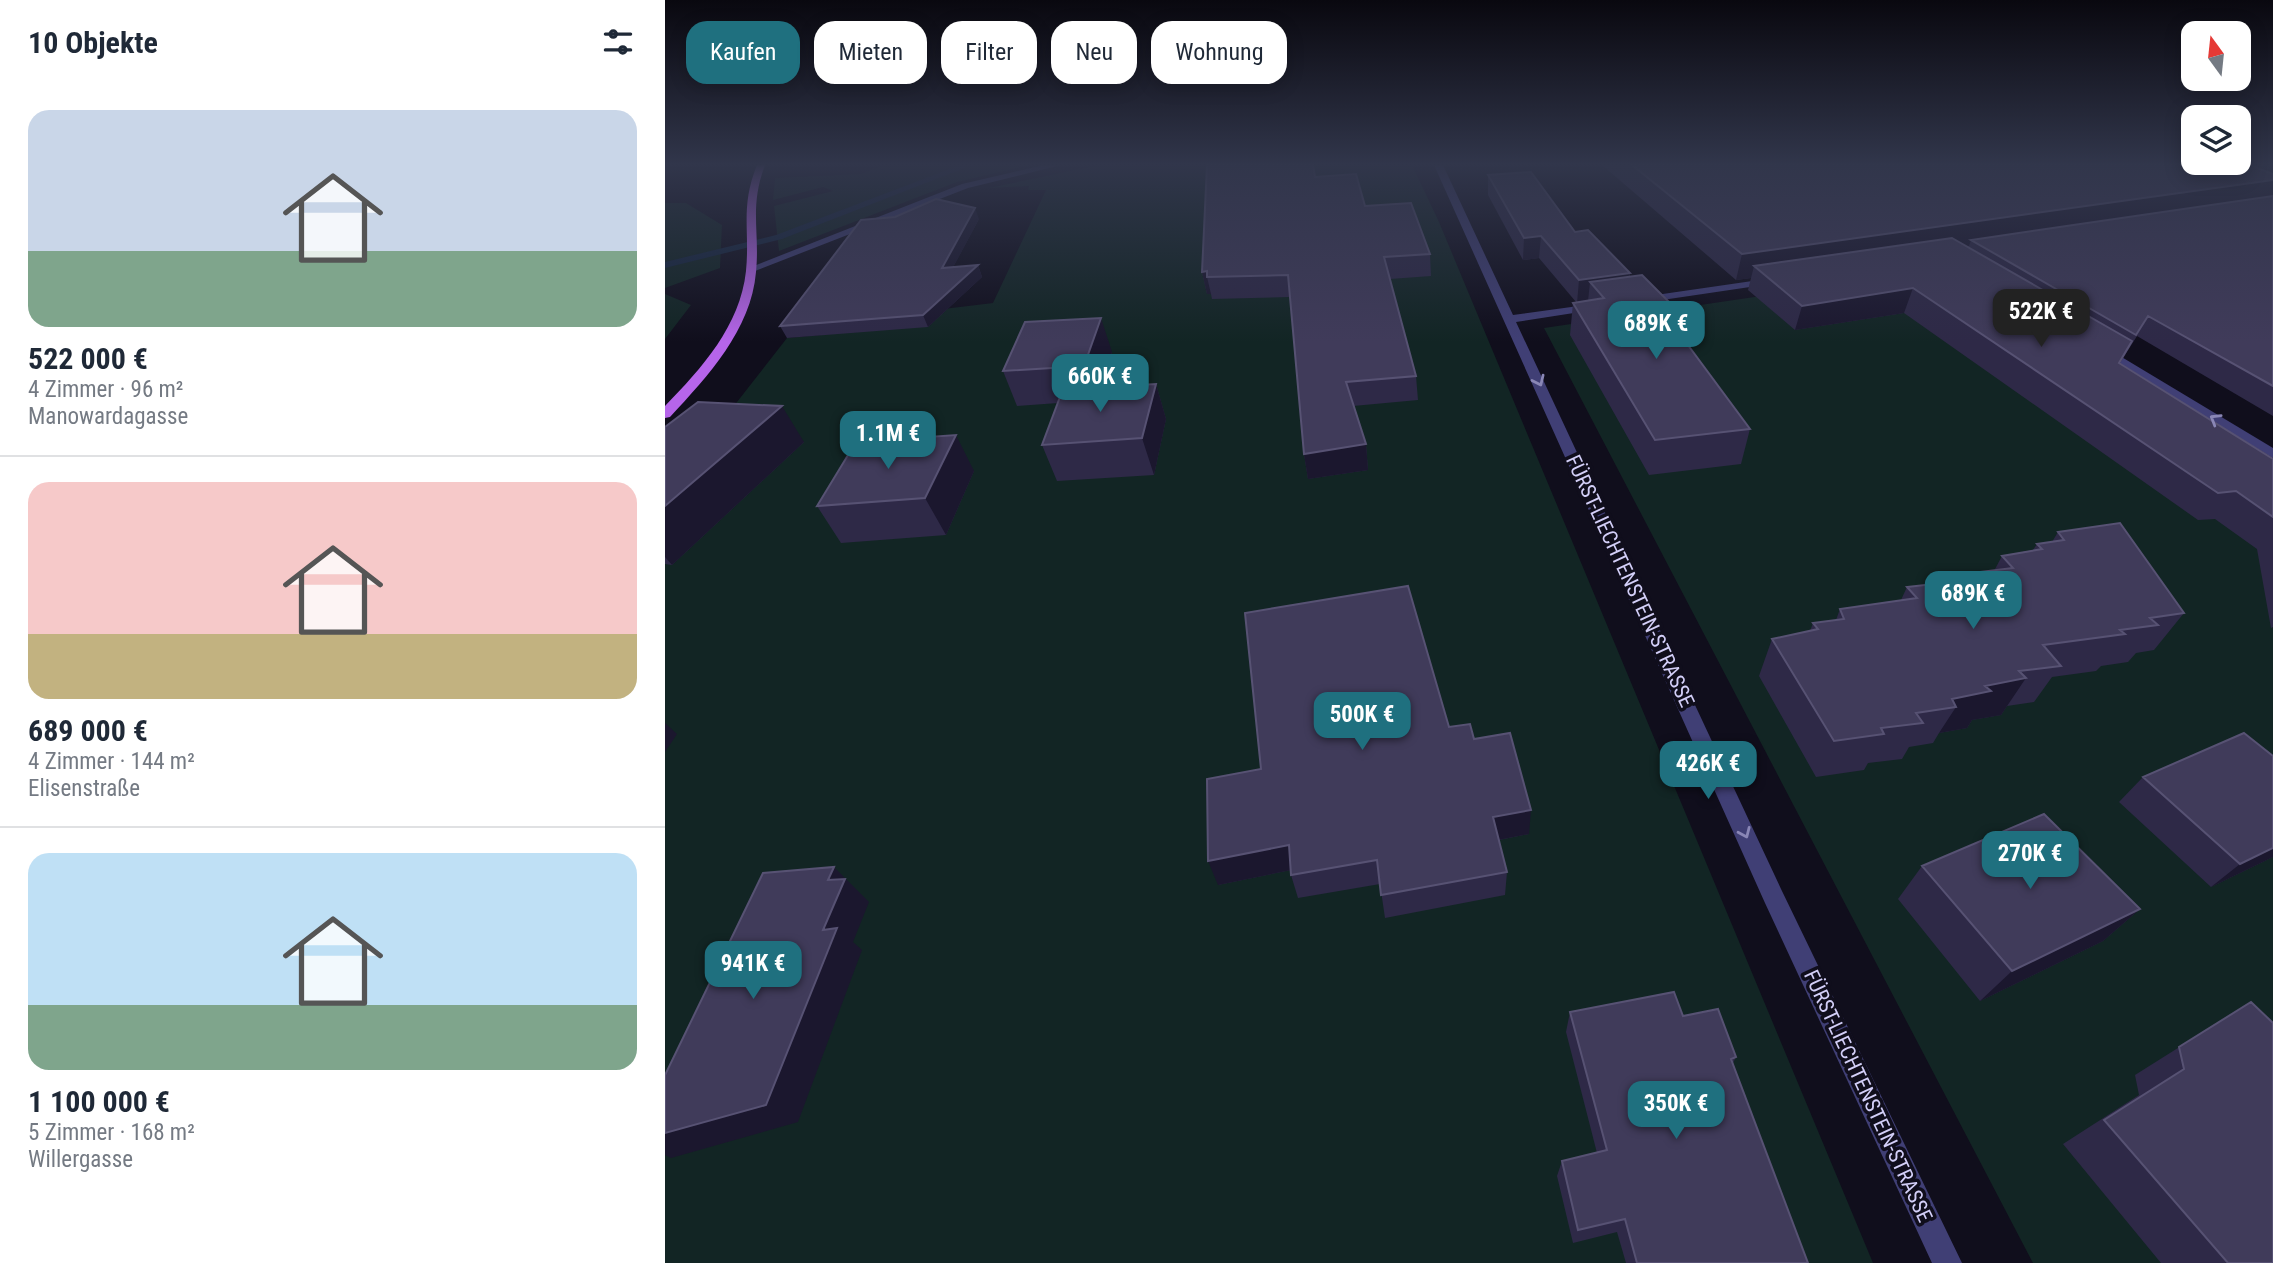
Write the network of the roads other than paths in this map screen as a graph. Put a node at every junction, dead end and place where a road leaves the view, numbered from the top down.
1 (749, 224) edge
2 (861, 224) edge
3 (1466, 224) edge
4 (751, 264) junction
5 (1783, 279) edge
6 (1628, 302) edge
7 (1602, 306) edge
8 (1510, 319) junction
9 (2085, 339) edge
10 (665, 414) edge
11 (2273, 454) edge
12 (1948, 1263) edge

1 - 4 main road
2 - 4 street
3 - 8 street, FÜRST-LIECHTENSTEIN-STRASSE
4 - 10 main road
5 - 6 street
7 - 8 street
8 -> 12 street, FÜRST-LIECHTENSTEIN-STRASSE
11 -> 9 street

